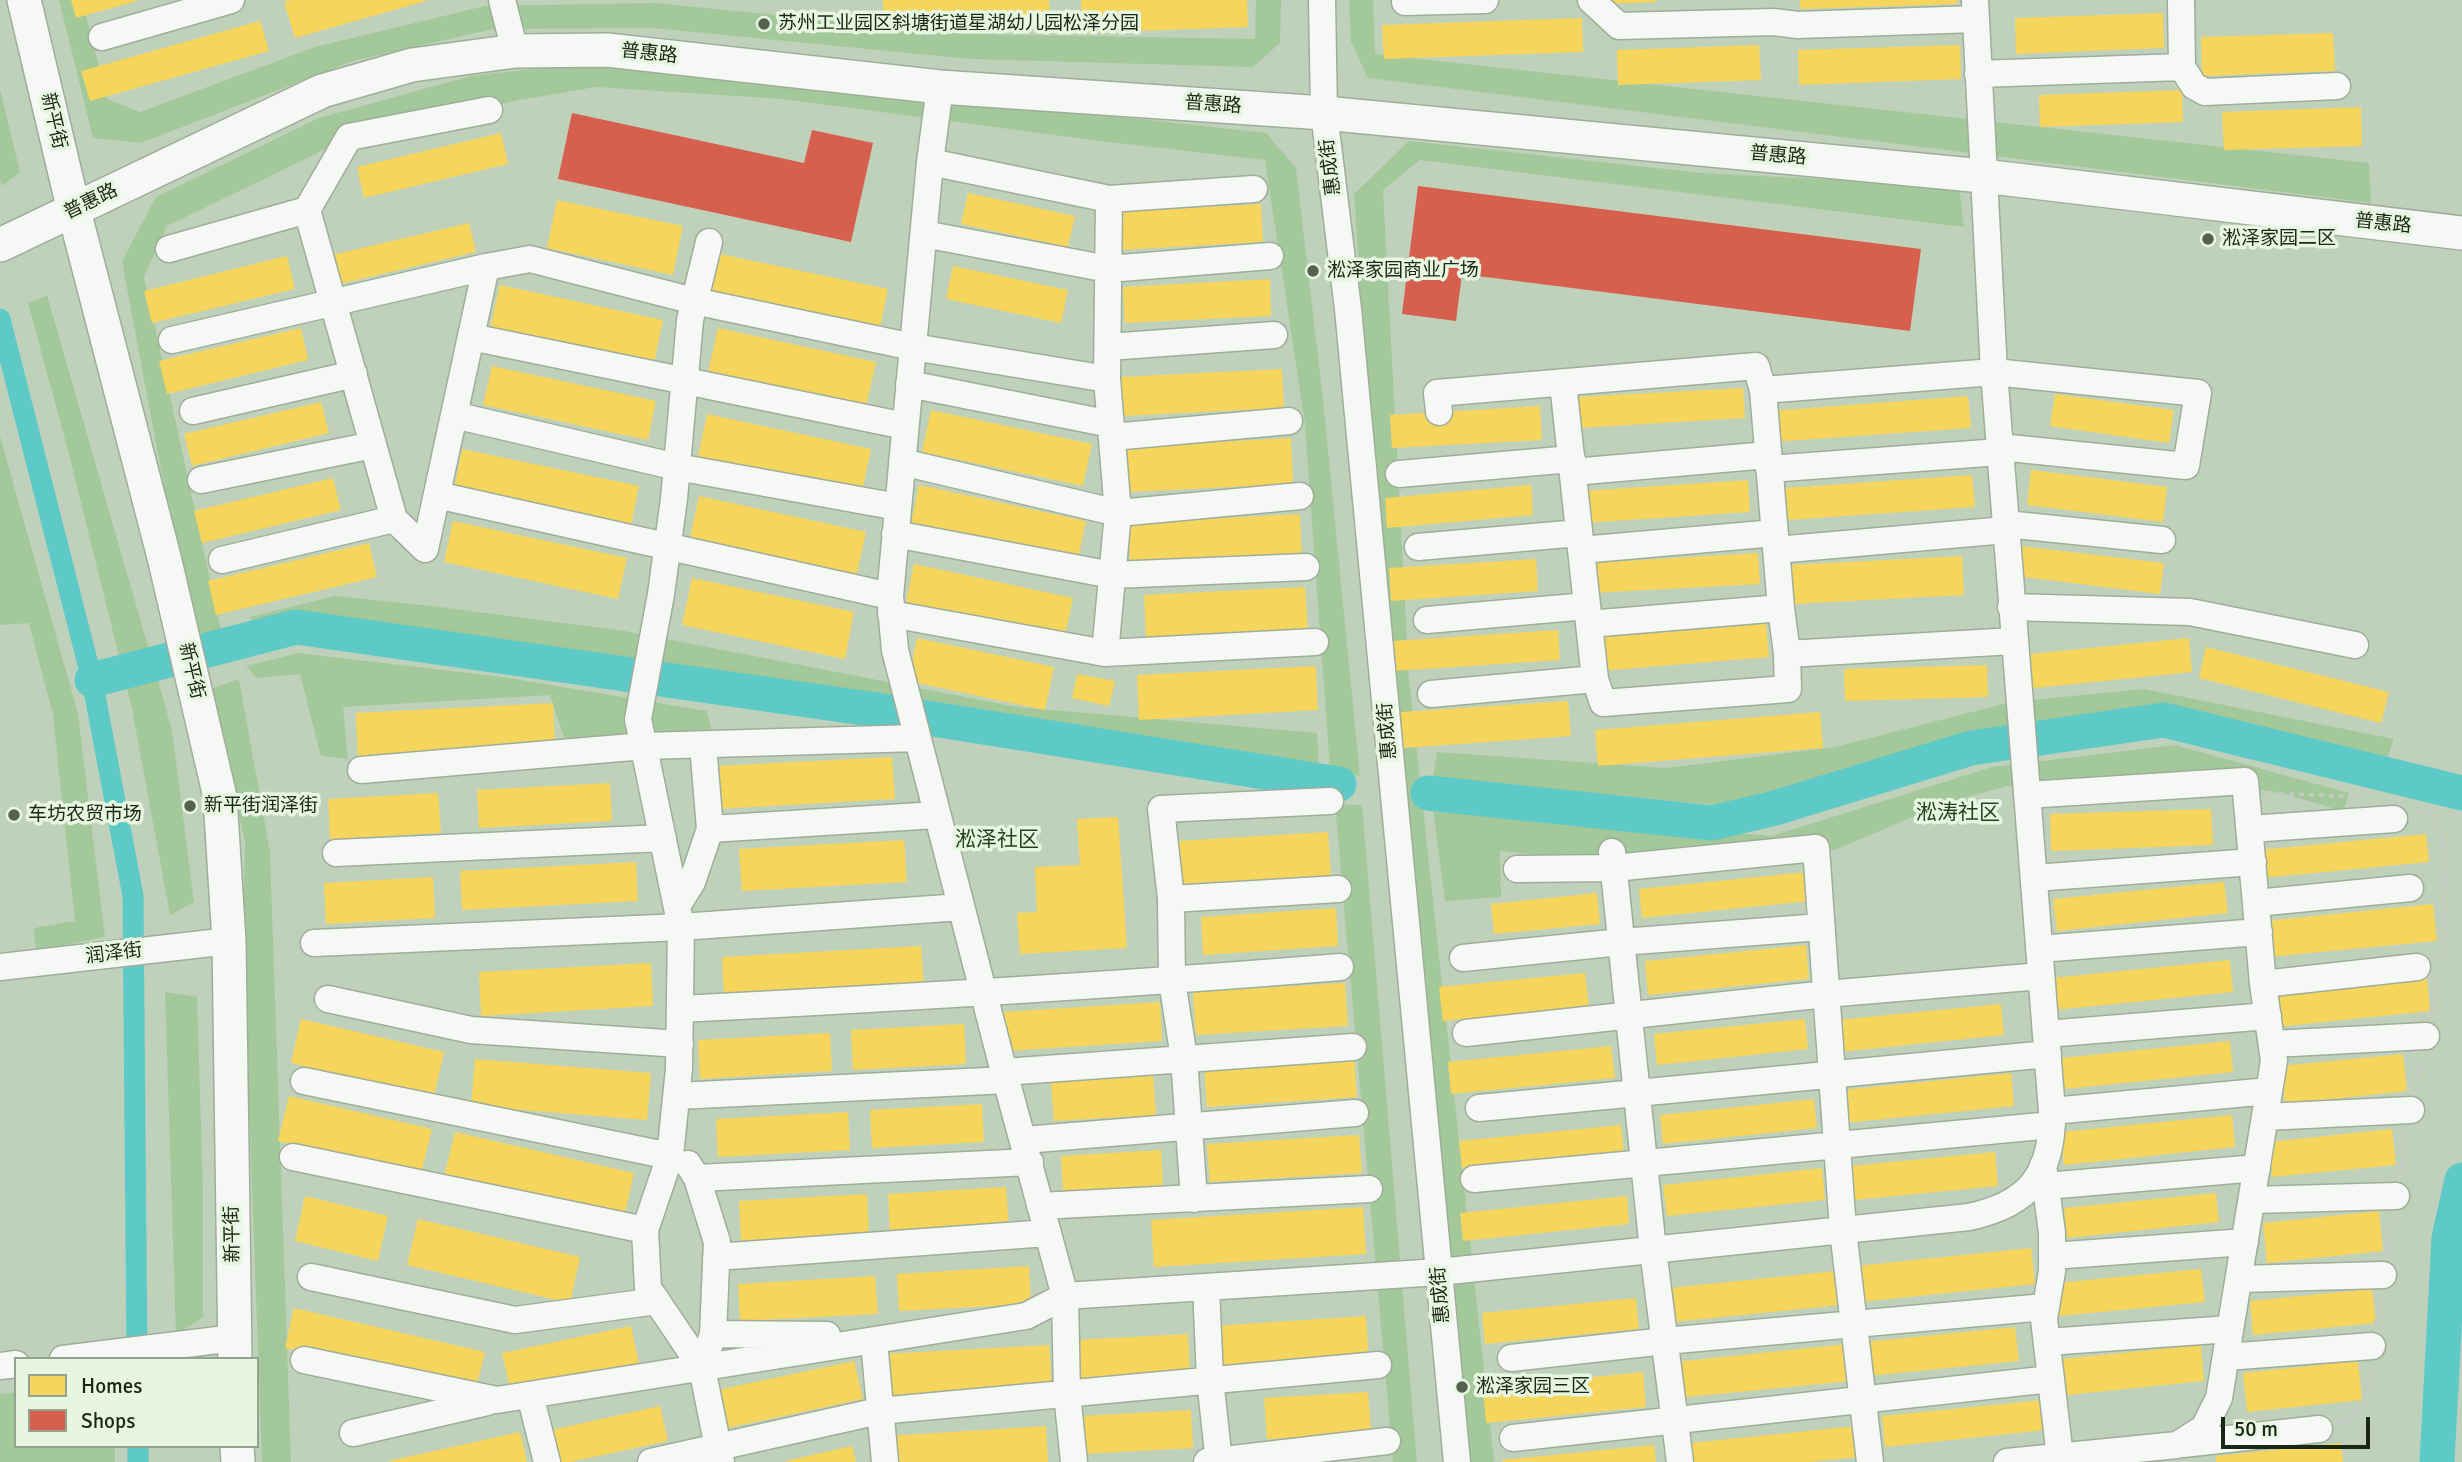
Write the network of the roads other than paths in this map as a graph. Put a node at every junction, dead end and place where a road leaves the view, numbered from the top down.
1 (24, 0) edge
2 (231, 0) edge
3 (502, 0) edge
4 (1322, 0) edge
5 (1485, 0) edge
6 (1591, 0) edge
7 (2181, 0) edge
8 (1405, 2) dead end
9 (1976, 10) edge
10 (102, 37) dead end
11 (515, 51) junction
12 (2182, 68) junction
13 (1978, 74) junction
14 (2337, 86) dead end
15 (940, 87) junction
16 (489, 110) dead end
17 (1324, 113) junction
18 (930, 162) junction
19 (1983, 176) junction
20 (1254, 189) dead end
21 (1109, 199) junction
22 (307, 210) junction
23 (74, 211) junction
24 (2462, 233) edge
25 (923, 234) junction
26 (709, 242) dead end
27 (0, 244) edge
28 (169, 249) dead end
29 (1270, 256) dead end
30 (486, 267) junction
31 (1108, 269) junction
32 (694, 301) junction
33 (334, 303) junction
34 (1274, 335) dead end
35 (471, 337) junction
36 (172, 340) dead end
37 (913, 347) junction
38 (1108, 347) junction
39 (1994, 372) junction
40 (354, 374) junction
41 (1107, 379) junction
42 (684, 381) junction
43 (1563, 383) junction
44 (909, 384) junction
45 (1763, 390) junction
46 (193, 411) dead end
47 (1438, 412) dead end
48 (454, 415) junction
49 (1289, 421) dead end
50 (905, 426) junction
51 (1111, 431) junction
52 (373, 446) junction
53 (2000, 450) junction
54 (1769, 462) junction
55 (902, 463) junction
56 (1572, 466) junction
57 (677, 467) junction
58 (1399, 474) dead end
59 (201, 480) dead end
60 (437, 495) junction
61 (1300, 496) dead end
62 (898, 507) junction
63 (1118, 513) junction
64 (394, 519) junction
65 (2006, 527) junction
66 (895, 534) junction
67 (2162, 540) dead end
68 (1776, 541) junction
69 (1580, 542) junction
70 (668, 546) junction
71 (1418, 547) dead end
72 (222, 559) dead end
73 (1306, 567) dead end
74 (1112, 575) junction
75 (890, 605) junction
76 (2011, 607) junction
77 (1781, 608) junction
78 (1588, 615) junction
79 (1427, 620) dead end
80 (2014, 641) junction
81 (1315, 642) dead end
82 (2355, 645) dead end
83 (1105, 653) junction
84 (1787, 654) junction
85 (1595, 679) junction
86 (1431, 694) dead end
87 (917, 738) junction
88 (703, 745) junction
89 (644, 746) junction
90 (360, 769) dead end
91 (2027, 795) junction
92 (1330, 801) dead end
93 (937, 815) junction
94 (2394, 818) dead end
95 (710, 829) junction
96 (2250, 829) junction
97 (663, 838) junction
98 (336, 853) dead end
99 (1613, 860) junction
100 (2253, 862) junction
101 (1517, 869) dead end
102 (2034, 878) junction
103 (2410, 888) dead end
104 (1338, 889) dead end
105 (1171, 900) junction
106 (2256, 903) junction
107 (961, 907) junction
108 (679, 916) junction
109 (1821, 927) junction
110 (2259, 932) junction
111 (229, 941) junction
112 (1621, 942) junction
113 (314, 943) dead end
114 (2039, 949) junction
115 (1463, 958) dead end
116 (0, 967) edge
117 (1340, 967) dead end
118 (2417, 967) dead end
119 (2041, 976) junction
120 (1172, 981) junction
121 (2263, 984) junction
122 (984, 993) junction
123 (1826, 994) junction
124 (328, 999) dead end
125 (680, 1009) junction
126 (1629, 1014) junction
127 (2268, 1016) junction
128 (1466, 1033) dead end
129 (2426, 1036) dead end
130 (680, 1044) junction
131 (2047, 1044) junction
132 (2272, 1044) junction
133 (1353, 1047) dead end
134 (1184, 1058) junction
135 (1832, 1074) junction
136 (1006, 1076) junction
137 (304, 1081) dead end
138 (1637, 1093) junction
139 (677, 1096) junction
140 (2267, 1104) junction
141 (1479, 1108) dead end
142 (2411, 1110) dead end
143 (1355, 1113) dead end
144 (2052, 1118) junction
145 (1190, 1126) junction
146 (1837, 1145) junction
147 (671, 1147) junction
148 (1027, 1151) junction
149 (293, 1157) dead end
150 (1644, 1164) junction
151 (2257, 1168) junction
152 (2045, 1175) junction
153 (697, 1178) junction
154 (1474, 1179) dead end
155 (1368, 1189) dead end
156 (2396, 1196) dead end
157 (1194, 1199) junction
158 (2252, 1199) junction
159 (1040, 1206) junction
160 (645, 1230) junction
161 (1843, 1230) junction
162 (1048, 1233) junction
163 (2245, 1242) junction
164 (1653, 1250) junction
165 (2052, 1256) junction
166 (716, 1257) junction
167 (1439, 1272) junction
168 (2383, 1275) dead end
169 (311, 1277) dead end
170 (2239, 1279) junction
171 (1206, 1287) junction
172 (1065, 1296) junction
173 (657, 1301) junction
174 (2045, 1307) junction
175 (1854, 1326) junction
176 (2230, 1329) junction
177 (713, 1334) junction
178 (902, 1336) junction
179 (874, 1340) junction
180 (1665, 1341) junction
181 (2047, 1342) junction
182 (2372, 1346) dead end
183 (234, 1348) edge
184 (81, 1357) edge
185 (2226, 1357) junction
186 (1511, 1358) dead end
187 (304, 1360) dead end
188 (1378, 1365) dead end
189 (702, 1368) junction
190 (1210, 1379) junction
191 (2051, 1379) junction
192 (1067, 1393) junction
193 (530, 1395) junction
194 (1863, 1399) junction
195 (497, 1400) junction
196 (879, 1411) junction
197 (1674, 1419) junction
198 (2319, 1429) dead end
199 (353, 1433) dead end
200 (1513, 1437) dead end
201 (1387, 1441) dead end
202 (2177, 1445) junction
203 (720, 1455) edge
204 (2060, 1457) junction
205 (1215, 1461) edge
206 (547, 1462) edge
207 (651, 1462) edge
208 (885, 1462) edge
209 (1074, 1462) edge
210 (1457, 1462) edge
211 (1680, 1462) edge
212 (1870, 1462) edge
213 (2007, 1462) edge

1 - 23 main road, 新平街
2 - 10 street
3 - 11 street
4 - 17 street, 惠成街
5 - 8 street
6 - 9 street
7 - 12 street
9 - 13 street
11 - 15 main road, 普惠路
11 - 23 main road, 普惠路
12 - 13 street
12 - 14 street
13 - 19 street
15 - 17 main road, 普惠路
15 - 18 street
16 - 22 street
17 - 19 main road, 普惠路
17 - 167 street, 惠成街
18 - 21 street
18 - 25 street
19 - 24 main road, 普惠路
19 - 39 street
20 - 21 street
21 - 31 street
22 - 28 street
22 - 33 street
23 - 27 main road, 普惠路
23 - 111 main road, 新平街
25 - 31 street
25 - 37 street
26 - 32 street
29 - 31 street
30 - 32 street
30 - 33 street
30 - 35 street
31 - 38 street
32 - 37 street
32 - 42 street
33 - 36 street
33 - 40 street
34 - 38 street
35 - 42 street
35 - 48 street
37 - 41 street
37 - 44 street
38 - 41 street
39 - 45 street
39 - 53 street
39 - 53 street
40 - 46 street
40 - 52 street
41 - 51 street
42 - 50 street
42 - 57 street
43 - 45 street
43 - 47 street
43 - 56 street
44 - 50 street
44 - 51 street
45 - 54 street
48 - 57 street
48 - 60 street
49 - 51 street
50 - 55 street
51 - 63 street
52 - 59 street
52 - 64 street
53 - 54 street
53 - 65 street
54 - 56 street
54 - 68 street
55 - 62 street
55 - 63 street
56 - 58 street
56 - 69 street
57 - 62 street
57 - 70 street
60 - 64 street
60 - 70 street
61 - 63 street
62 - 66 street
63 - 74 street
64 - 72 street
65 - 67 street
65 - 68 street
65 - 76 street
66 - 74 street
66 - 75 street
68 - 69 street
68 - 77 street
69 - 71 street
69 - 78 street
70 - 75 street
70 - 89 street
73 - 74 street
74 - 83 street
75 - 83 street
75 - 87 street
76 - 80 street
76 - 82 street
77 - 78 street
77 - 84 street
78 - 79 street
78 - 85 street
80 - 84 street
80 - 91 street
81 - 83 street
84 - 85 street
85 - 86 street
87 - 88 street
87 - 93 street
88 - 89 street
88 - 95 street
89 - 90 street
89 - 97 street
91 - 96 street
91 - 102 street
92 - 105 street
93 - 95 street
93 - 107 street
94 - 96 street
95 - 108 street
96 - 100 street
97 - 98 street
97 - 108 street
99 - 101 street
99 - 109 street
99 - 112 street
100 - 102 street
100 - 106 street
102 - 114 street
103 - 106 street
104 - 105 street
105 - 120 street
106 - 110 street
107 - 108 street
107 - 122 street
108 - 113 street
108 - 125 street
109 - 112 street
109 - 123 street
110 - 114 street
110 - 121 street
111 - 116 street, 润泽街
111 - 183 main road, 新平街
112 - 115 street
112 - 126 street
114 - 119 street
117 - 120 street
118 - 121 street
119 - 123 street
119 - 131 street
120 - 122 street
120 - 134 street
121 - 127 street
122 - 125 street
122 - 136 street
123 - 126 street
123 - 135 street
124 - 130 street
125 - 130 street
126 - 128 street
126 - 138 street
127 - 131 street
127 - 132 street
129 - 132 street
130 - 139 street
131 - 135 street
131 - 144 street
132 - 140 street
133 - 134 street
134 - 136 street
134 - 145 street
135 - 138 street
135 - 146 street
136 - 139 street
136 - 148 street
137 - 147 street
138 - 141 street
138 - 150 street
139 - 147 street
140 - 142 street
140 - 144 street
140 - 151 street
143 - 145 street
144 - 146 street
144 - 152 street
145 - 148 street
145 - 157 street
146 - 150 street
146 - 161 street
147 - 153 street
147 - 160 street
148 - 153 street
148 - 159 street
149 - 160 street
150 - 154 street
150 - 164 street
151 - 152 street
151 - 158 street
152 - 161 street
152 - 165 street
153 - 166 street
155 - 157 street
156 - 158 street
157 - 159 street
158 - 163 street
159 - 162 street
160 - 173 street
161 - 164 street
161 - 175 street
162 - 166 street
162 - 172 street
163 - 165 street
163 - 170 street
164 - 167 street
164 - 180 street
165 - 174 street
166 - 177 street
167 - 171 street
167 - 210 street, 惠成街
168 - 170 street
169 - 173 street
170 - 176 street
171 - 172 street
171 - 190 street
172 - 178 street
172 - 192 street
173 - 189 street
174 - 175 street
174 - 181 street
175 - 180 street
175 - 194 street
176 - 181 street
176 - 185 street
177 - 178 street
177 - 189 street
178 - 179 street
179 - 189 street
179 - 196 street
180 - 186 street
180 - 197 street
181 - 191 street
182 - 185 street
183 - 184 street
185 - 202 street
187 - 195 street
188 - 190 street
189 - 193 street
189 - 203 street
190 - 192 street
190 - 205 street
191 - 194 street
191 - 204 street
192 - 196 street
192 - 209 street
193 - 195 street
193 - 206 street
194 - 197 street
194 - 212 street
195 - 199 street
196 - 203 street
196 - 208 street
197 - 200 street
197 - 211 street
198 - 202 street
201 - 205 street
202 - 204 street
203 - 207 street
204 - 213 street

